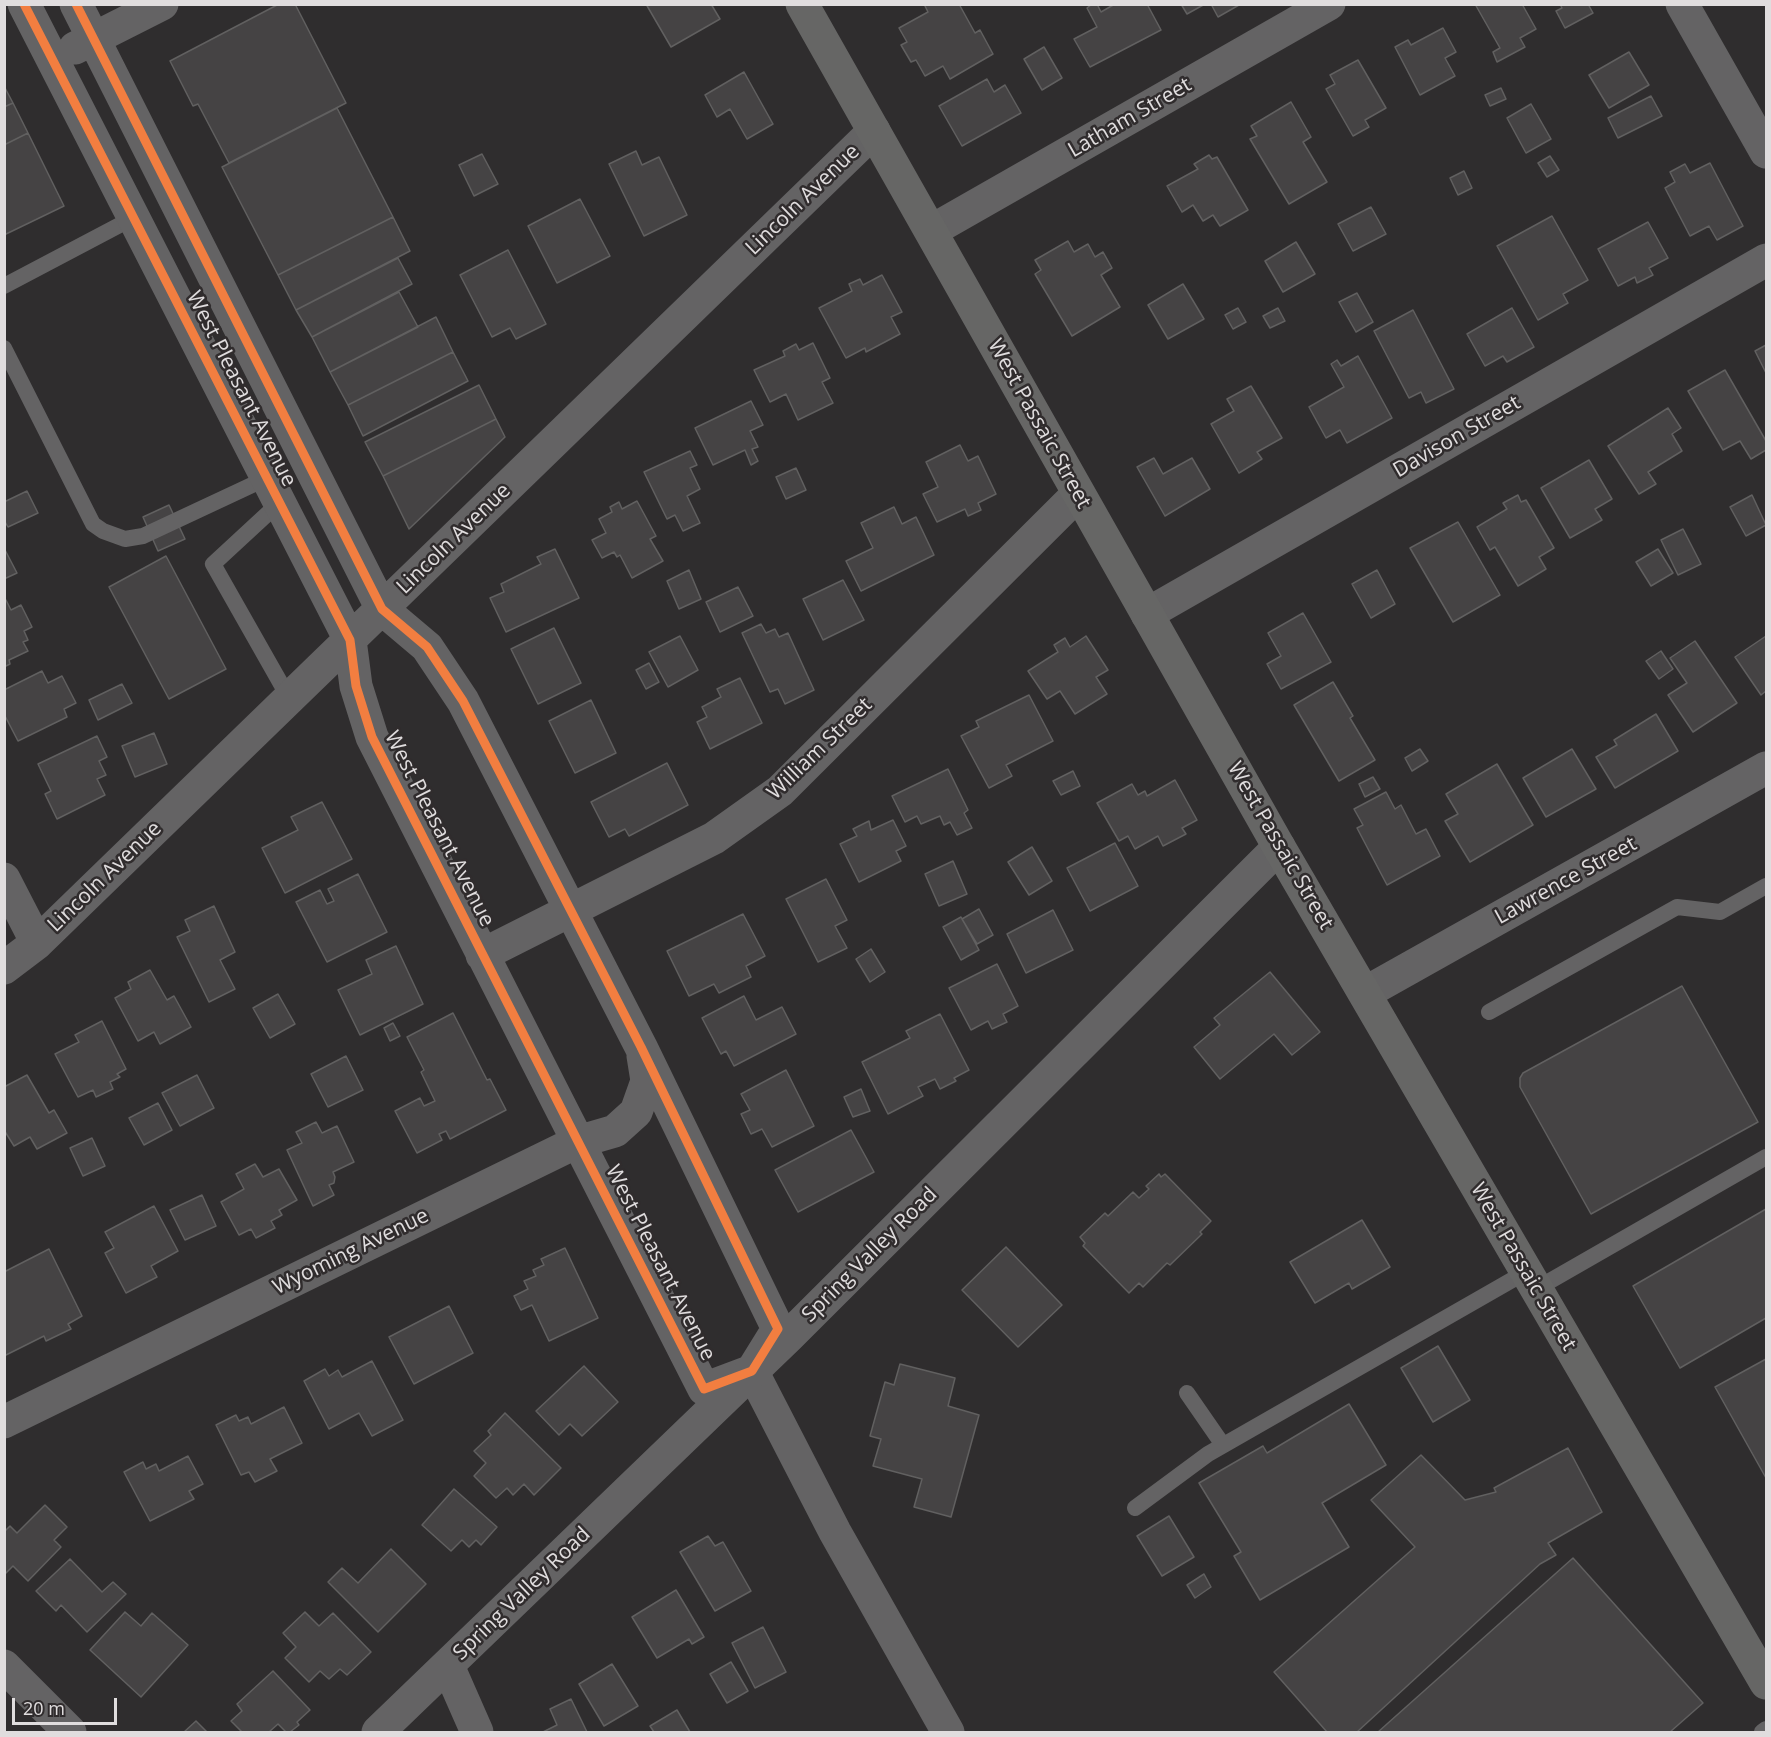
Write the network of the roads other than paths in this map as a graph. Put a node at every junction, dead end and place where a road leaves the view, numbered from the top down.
1 (24, 4) edge
2 (76, 4) edge
3 (162, 4) edge
4 (802, 4) edge
5 (1329, 4) edge
6 (1682, 4) edge
7 (93, 39) junction
8 (52, 60) junction
9 (874, 131) junction
10 (1767, 153) edge
11 (133, 218) junction
12 (932, 231) junction
13 (1767, 260) edge
14 (4, 286) edge
15 (4, 348) edge
16 (273, 490) junction
17 (1078, 494) junction
18 (382, 609) junction
19 (1147, 614) junction
20 (350, 640) junction
21 (289, 698) junction
22 (1767, 768) edge
23 (1279, 847) junction
24 (4, 879) edge
25 (1767, 886) edge
26 (571, 910) junction
27 (37, 943) junction
28 (482, 955) junction
29 (4, 968) edge
30 (1365, 993) junction
31 (1489, 1012) dead end
32 (641, 1047) junction
33 (577, 1142) junction
34 (1767, 1157) edge
35 (1531, 1281) junction
36 (752, 1371) junction
37 (1187, 1393) dead end
38 (4, 1422) edge
39 (1223, 1445) junction
40 (1135, 1508) dead end
41 (4, 1666) edge
42 (448, 1666) junction
43 (1767, 1683) edge
44 (1767, 1729) edge
45 (70, 1732) edge
46 (378, 1732) edge
47 (477, 1732) edge
48 (948, 1732) edge
49 (1762, 1732) edge

1 - 8 street, West Pleasant Avenue
2 - 7 street, West Pleasant Avenue
3 - 7 street
4 - 9 main road, West Passaic Street
5 - 12 street, Latham Street
6 - 10 street
7 - 8 street
7 - 18 street, West Pleasant Avenue
8 - 11 street, West Pleasant Avenue
9 - 12 main road, West Passaic Street
9 - 18 street, Lincoln Avenue
11 - 14 lane
11 - 16 street, West Pleasant Avenue
12 - 17 main road, West Passaic Street
13 - 19 street, Davison Street
15 - 16 lane
16 - 20 street, West Pleasant Avenue
16 - 21 lane
17 - 19 main road, West Passaic Street
17 - 26 street, William Street
18 - 20 street, Lincoln Avenue
18 - 26 street, West Pleasant Avenue
19 - 23 main road, West Passaic Street
20 - 21 street, Lincoln Avenue
20 - 28 street, West Pleasant Avenue
21 - 27 street, Lincoln Avenue
22 - 30 street, Lawrence Street
23 - 30 main road, West Passaic Street
23 - 36 street, Spring Valley Road
24 - 27 street
25 - 31 lane
26 - 28 street, William Street
26 - 32 street, West Pleasant Avenue
27 - 29 street, Lincoln Avenue
28 - 33 street, West Pleasant Avenue
30 - 35 main road, West Passaic Street
32 - 33 street, Wyoming Avenue
32 - 36 street, West Pleasant Avenue
33 - 36 street, West Pleasant Avenue
33 - 38 street, Wyoming Avenue
34 - 35 lane
35 - 39 lane
35 - 43 main road, West Passaic Street
36 - 42 street, Spring Valley Road
36 - 48 street
37 - 39 lane
39 - 40 lane
41 - 45 street
42 - 46 street, Spring Valley Road
42 - 47 street
44 - 49 lane

